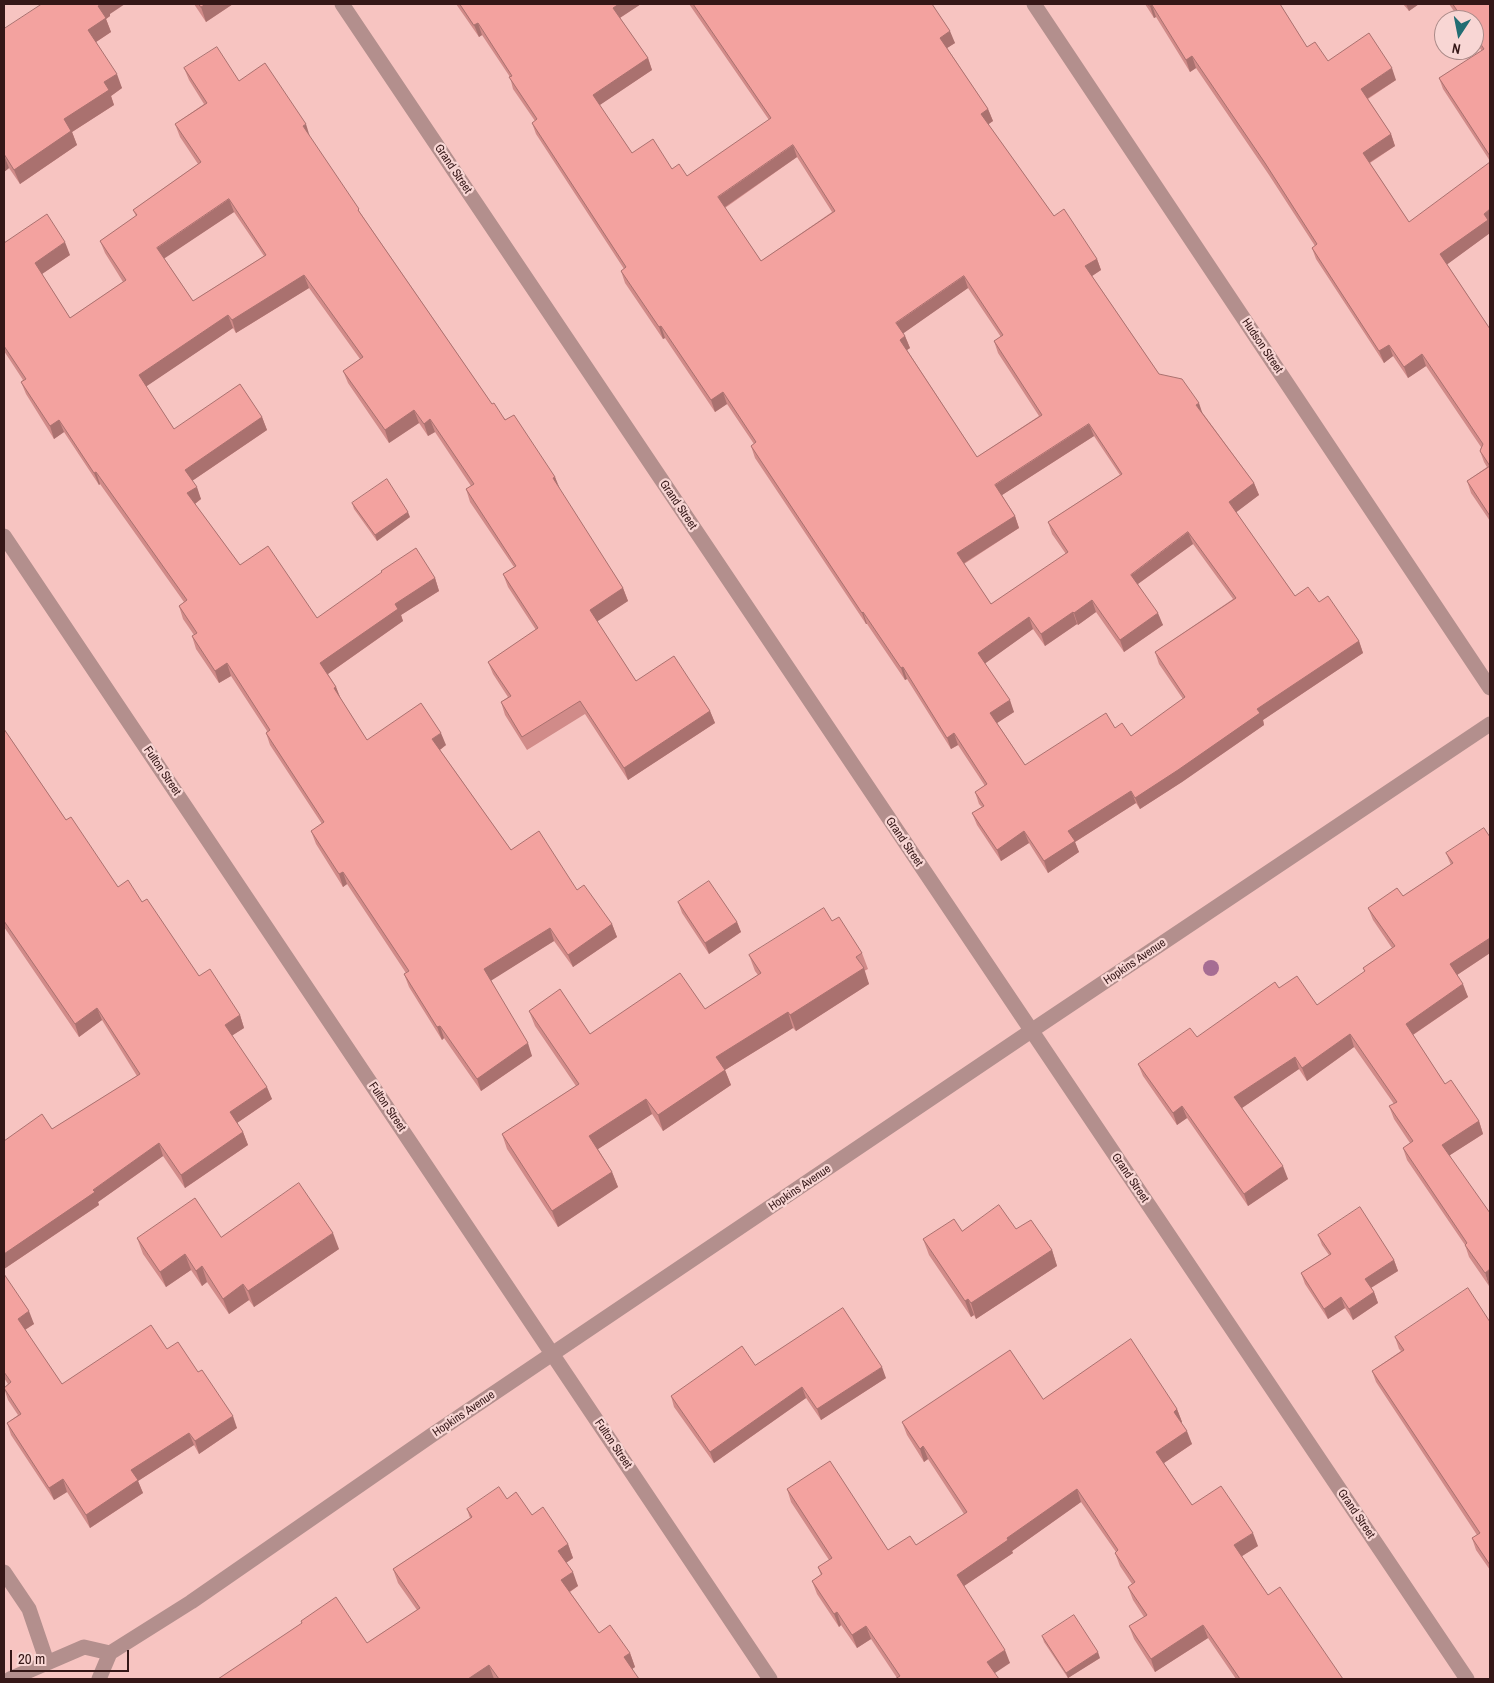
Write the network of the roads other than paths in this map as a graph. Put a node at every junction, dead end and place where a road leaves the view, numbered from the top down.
1 (342, 4) edge
2 (1034, 4) edge
3 (4, 536) edge
4 (1490, 688) edge
5 (1490, 724) edge
6 (1032, 1031) junction
7 (554, 1355) junction
8 (4, 1572) edge
9 (110, 1653) junction
10 (47, 1662) junction
11 (10, 1679) edge
12 (40, 1679) edge
13 (99, 1679) edge
14 (770, 1679) edge
15 (1467, 1679) edge

1 - 6 street, Grand Street
2 - 4 street, Hudson Street
3 - 7 street, Fulton Street
5 - 6 street, Hopkins Avenue
6 - 7 street, Hopkins Avenue
6 - 15 street, Grand Street
7 - 9 street, Hopkins Avenue
7 - 14 street, Fulton Street
8 - 10 street
9 - 10 street
9 - 13 street
10 - 11 street
10 - 12 street

